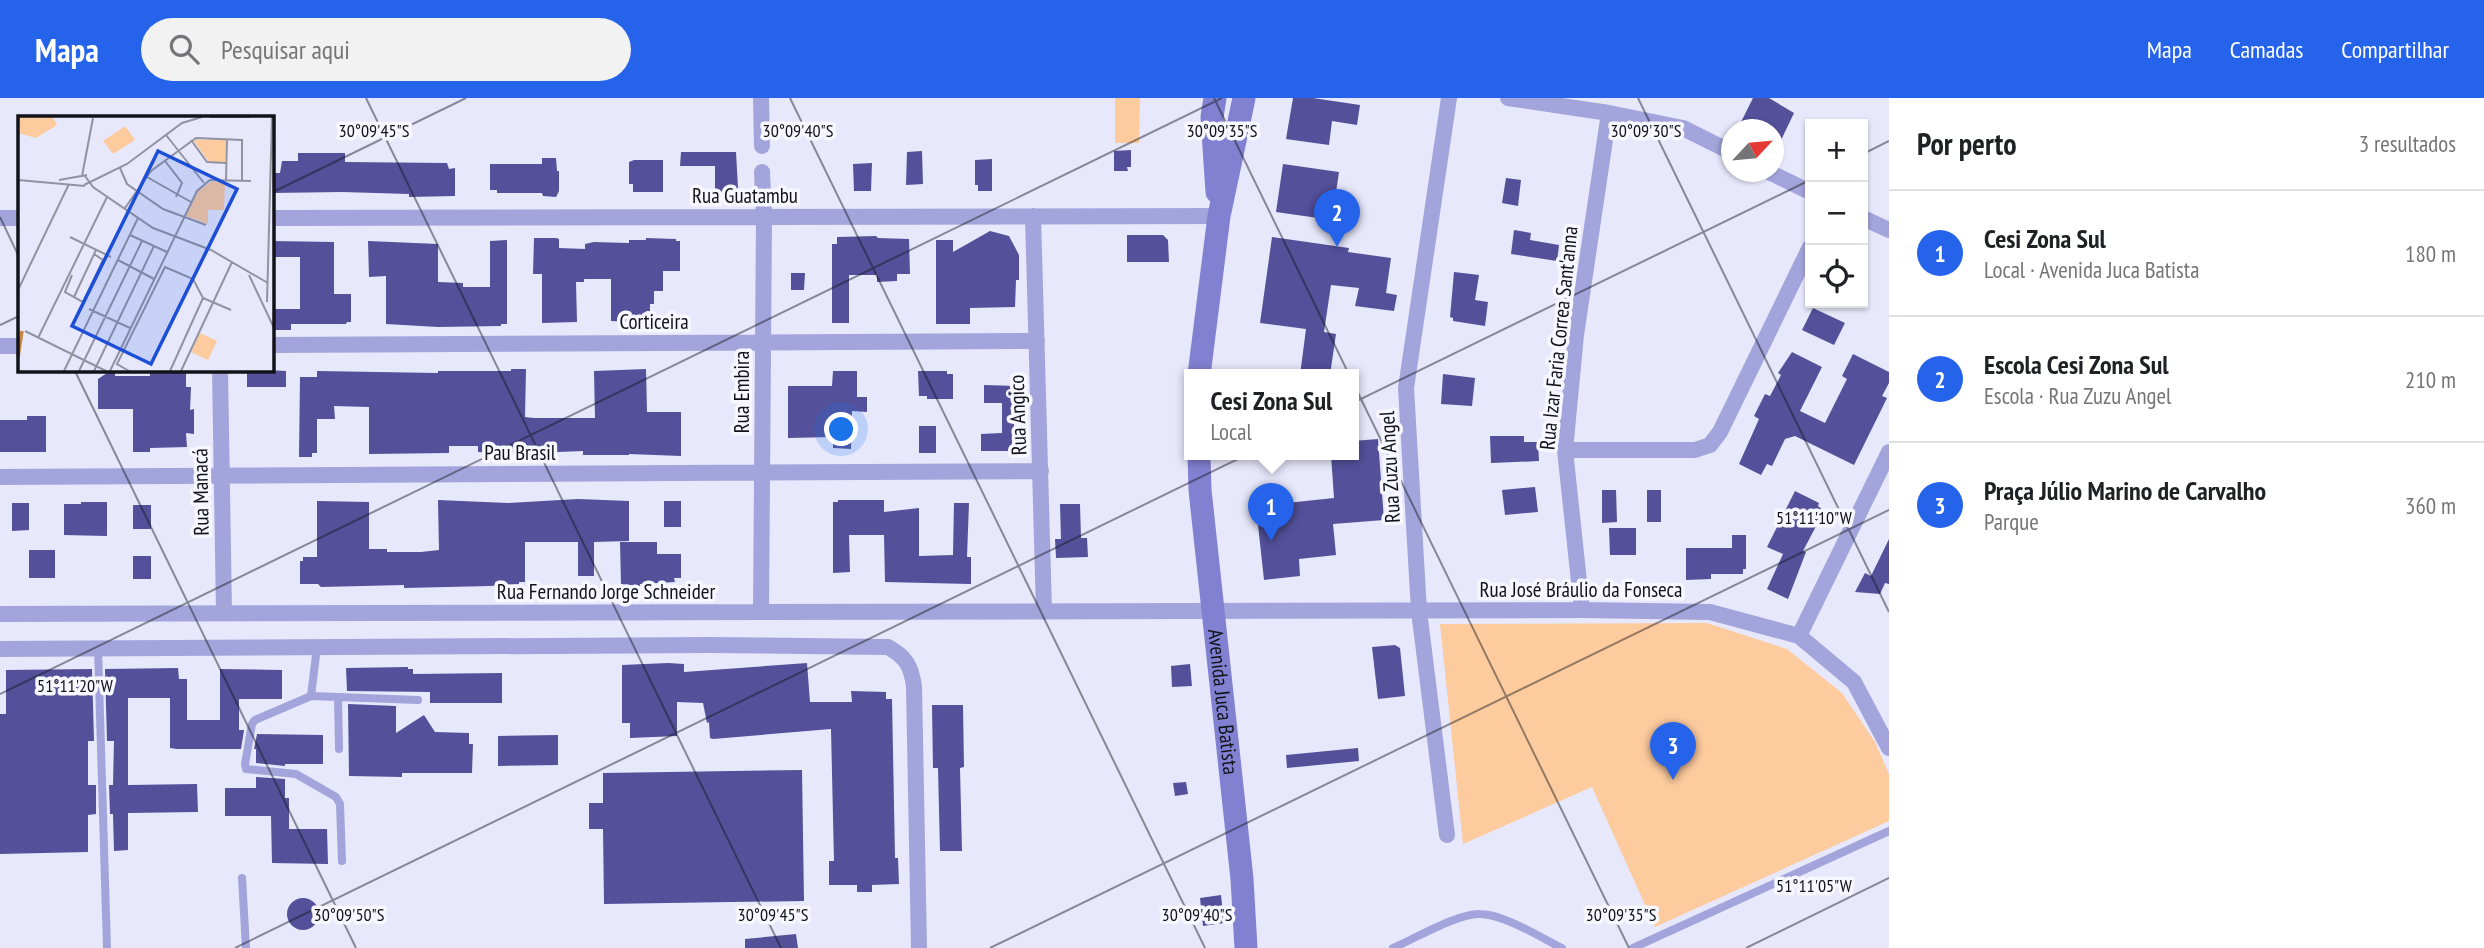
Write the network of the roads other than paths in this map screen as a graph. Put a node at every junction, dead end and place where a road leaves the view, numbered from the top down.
1 (761, 98) edge
2 (1244, 98) edge
3 (1449, 98) edge
4 (1508, 98) edge
5 (1213, 108) edge
6 (1609, 113) junction
7 (1241, 121) junction
8 (762, 146) dead end
9 (1721, 147) edge
10 (762, 172) dead end
11 (1784, 179) edge
12 (1805, 190) edge
13 (1033, 216) junction
14 (1219, 216) junction
15 (764, 217) junction
16 (0, 218) edge
17 (18, 218) edge
18 (273, 218) edge
19 (1868, 220) edge
20 (1889, 230) edge
21 (1805, 257) edge
22 (1037, 341) junction
23 (763, 342) junction
24 (273, 345) edge
25 (0, 346) edge
26 (18, 346) edge
27 (1200, 369) edge
28 (220, 371) edge
29 (1565, 450) junction
30 (1889, 452) edge
31 (1199, 460) edge
32 (1041, 471) junction
33 (762, 473) junction
34 (222, 476) junction
35 (0, 477) edge
36 (1582, 610) junction
37 (1212, 611) junction
38 (1419, 611) junction
39 (761, 612) junction
40 (1044, 612) junction
41 (224, 613) junction
42 (0, 614) edge
43 (1799, 636) junction
44 (317, 647) junction
45 (98, 648) junction
46 (0, 649) edge
47 (310, 696) junction
48 (338, 698) junction
49 (418, 700) dead end
50 (1889, 748) edge
51 (339, 750) dead end
52 (1889, 831) edge
53 (1447, 835) dead end
54 (342, 861) dead end
55 (242, 878) dead end
56 (107, 948) edge
57 (246, 948) edge
58 (919, 948) edge
59 (1246, 948) edge
60 (1393, 948) edge
61 (1562, 948) edge
62 (1633, 948) edge

1 - 8 street
2 - 7 main road
3 - 38 street, Rua Zuzu Angel
4 - 6 street
5 - 7 main road
5 - 14 main road
6 - 9 street
6 - 29 street, Rua Izar Faria Correa Sant'anna
7 - 14 main road
10 - 15 street, Rua Embira
11 - 12 street
13 - 14 street, Rua Guatambu
13 - 15 street, Rua Guatambu
13 - 22 street, Rua Angico
14 - 27 main road
15 - 18 street, Rua Guatambu
15 - 23 street, Rua Embira
16 - 17 street
19 - 20 street
21 - 29 street
22 - 23 street, Corticeira
22 - 32 street, Rua Angico
23 - 24 street, Corticeira
23 - 33 street, Rua Embira
25 - 26 street
28 - 34 street, Rua Manacá
29 - 36 street, Rua Izar Faria Correa Sant'anna
30 - 43 street
31 - 37 main road, Avenida Juca Batista
32 - 33 street, Pau Brasil
32 - 40 street, Rua Angico
33 - 34 street, Pau Brasil
33 - 39 street, Rua Embira
34 - 35 street, Pau Brasil
34 - 41 street, Rua Manacá
36 - 38 street, Rua José Bráulio da Fonseca
36 - 43 street, Rua José Bráulio da Fonseca
37 - 38 street, Rua José Bráulio da Fonseca
37 - 40 street, Rua Fernando Jorge Schneider
37 - 59 main road, Avenida Juca Batista
38 - 53 street, Rua Zuzu Angel
39 - 40 street, Rua Fernando Jorge Schneider
39 - 41 street, Rua Fernando Jorge Schneider
41 - 42 street, Rua Fernando Jorge Schneider
43 - 50 street, Rua José Bráulio da Fonseca
44 - 45 street
44 - 47 lane
44 - 58 street
45 - 46 street
45 - 56 lane
47 - 48 lane
47 - 54 lane
48 - 49 lane
48 - 51 lane
52 - 62 lane
55 - 57 lane
60 - 61 lane

